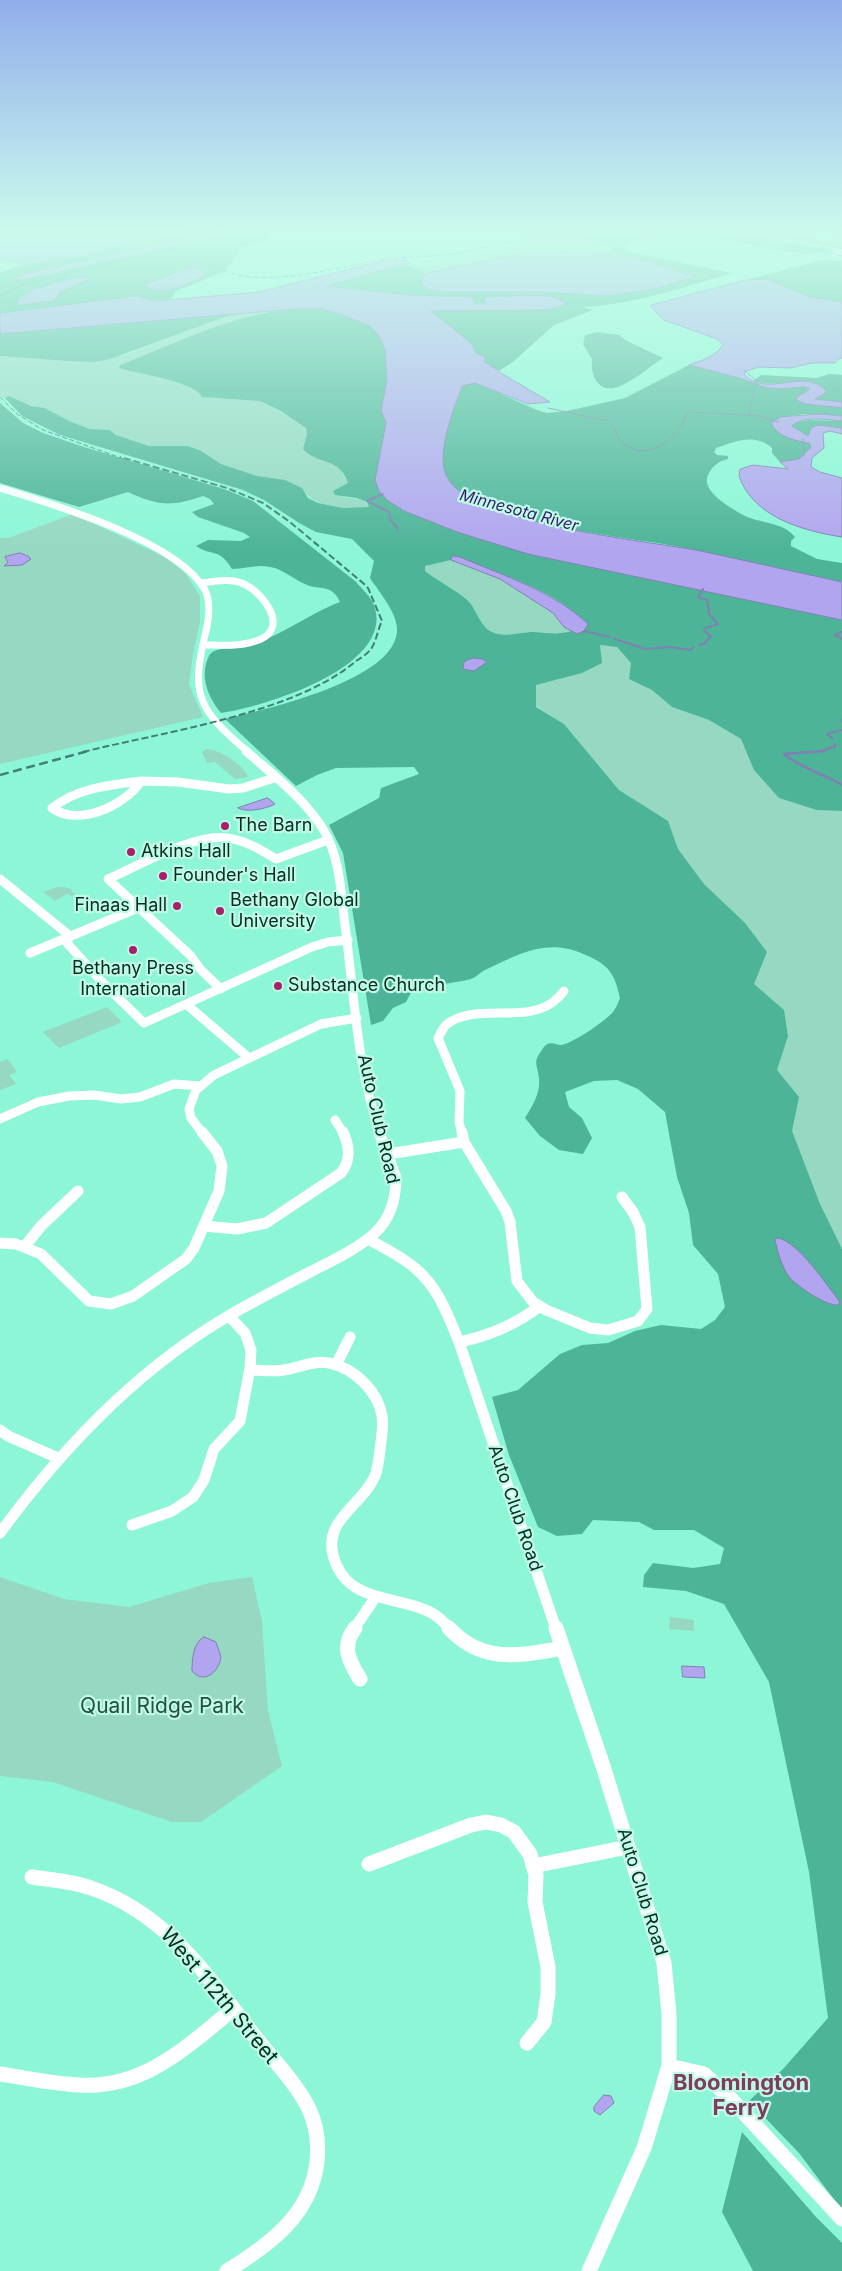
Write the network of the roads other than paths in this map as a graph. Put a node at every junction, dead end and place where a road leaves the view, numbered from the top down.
1 (0, 488) edge
2 (202, 583) junction
3 (204, 644) junction
4 (274, 778) junction
5 (141, 782) junction
6 (328, 840) junction
7 (0, 878) edge
8 (138, 908) junction
9 (70, 936) junction
10 (348, 940) junction
11 (30, 953) dead end
12 (221, 989) junction
13 (564, 991) dead end
14 (186, 1004) junction
15 (356, 1018) junction
16 (249, 1058) junction
17 (200, 1086) junction
18 (0, 1119) edge
19 (335, 1120) dead end
20 (464, 1142) junction
21 (388, 1154) junction
22 (78, 1191) dead end
23 (622, 1197) dead end
24 (204, 1226) junction
25 (368, 1239) junction
26 (0, 1243) edge
27 (25, 1246) junction
28 (540, 1306) junction
29 (229, 1316) junction
30 (350, 1337) dead end
31 (459, 1342) junction
32 (336, 1364) junction
33 (250, 1370) junction
34 (0, 1430) edge
35 (58, 1458) junction
36 (132, 1525) dead end
37 (0, 1533) edge
38 (374, 1598) junction
39 (563, 1648) junction
40 (360, 1678) dead end
41 (628, 1847) junction
42 (369, 1864) dead end
43 (533, 1866) junction
44 (32, 1877) dead end
45 (233, 2009) junction
46 (527, 2042) dead end
47 (669, 2066) junction
48 (0, 2074) edge
49 (842, 2219) edge
50 (227, 2271) edge
51 (589, 2271) edge

1 - 2 street, Auto Club Road
2 - 3 street, Auto Club Road
2 - 3 street
3 - 4 street, Auto Club Road
4 - 5 street
4 - 6 street, Auto Club Road
5 - 5 street
6 - 8 street
6 - 10 street, Auto Club Road
7 - 9 street
8 - 9 street
8 - 12 street
9 - 11 street
9 - 14 street
10 - 12 street
10 - 15 street, Auto Club Road
12 - 14 street
13 - 20 street
14 - 16 street
15 - 16 street
15 - 21 street, Auto Club Road
16 - 17 street
17 - 18 street
17 - 24 street
19 - 24 street
20 - 21 street
20 - 28 street
21 - 25 street, Auto Club Road
22 - 27 street
23 - 28 street
24 - 27 street
25 - 29 street
25 - 31 street, Auto Club Road
26 - 27 street
28 - 31 street
29 - 33 street
29 - 35 street
30 - 32 street
31 - 39 street, Auto Club Road
32 - 33 street
32 - 38 street
33 - 36 street
34 - 35 street
35 - 37 street
38 - 39 street
38 - 40 street
39 - 41 street, Auto Club Road
41 - 43 street
41 - 47 street, Auto Club Road
42 - 43 street
43 - 46 street
44 - 45 street, West 112th Street
45 - 48 street
45 - 50 street, West 112th Street
47 - 49 street
47 - 51 street, Auto Club Road

